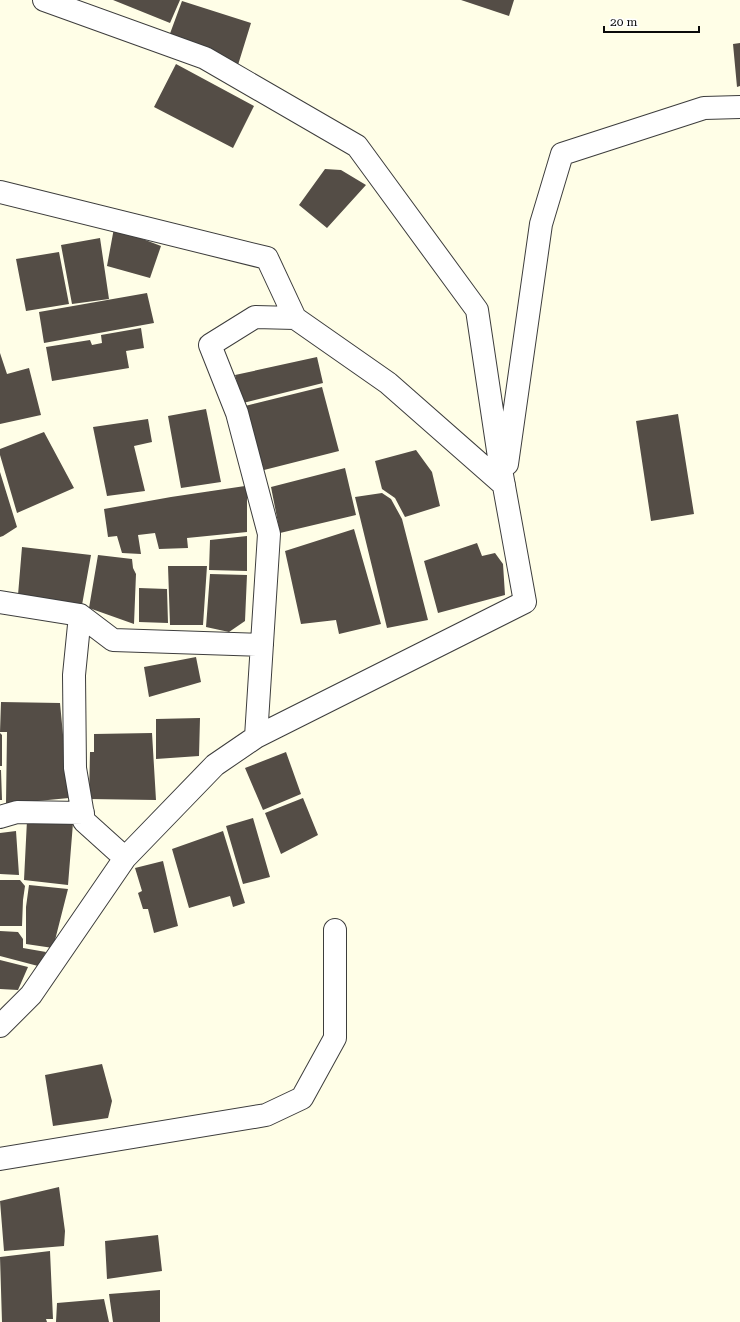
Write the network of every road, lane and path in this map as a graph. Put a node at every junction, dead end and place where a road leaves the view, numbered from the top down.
1 (44, 0) edge
2 (740, 107) edge
3 (0, 192) edge
4 (296, 318) junction
5 (504, 484) junction
6 (0, 602) edge
7 (80, 615) junction
8 (262, 645) junction
9 (256, 737) junction
10 (83, 813) junction
11 (0, 817) edge
12 (125, 858) junction
13 (335, 930) dead end
14 (0, 1026) edge
15 (0, 1159) edge

1 - 5 street
2 - 5 street
3 - 4 street
4 - 5 street
4 - 8 street
5 - 9 street
6 - 7 street
7 - 8 street
7 - 10 street
8 - 9 street
9 - 12 street
10 - 11 street
10 - 12 street
12 - 14 street
13 - 15 street

